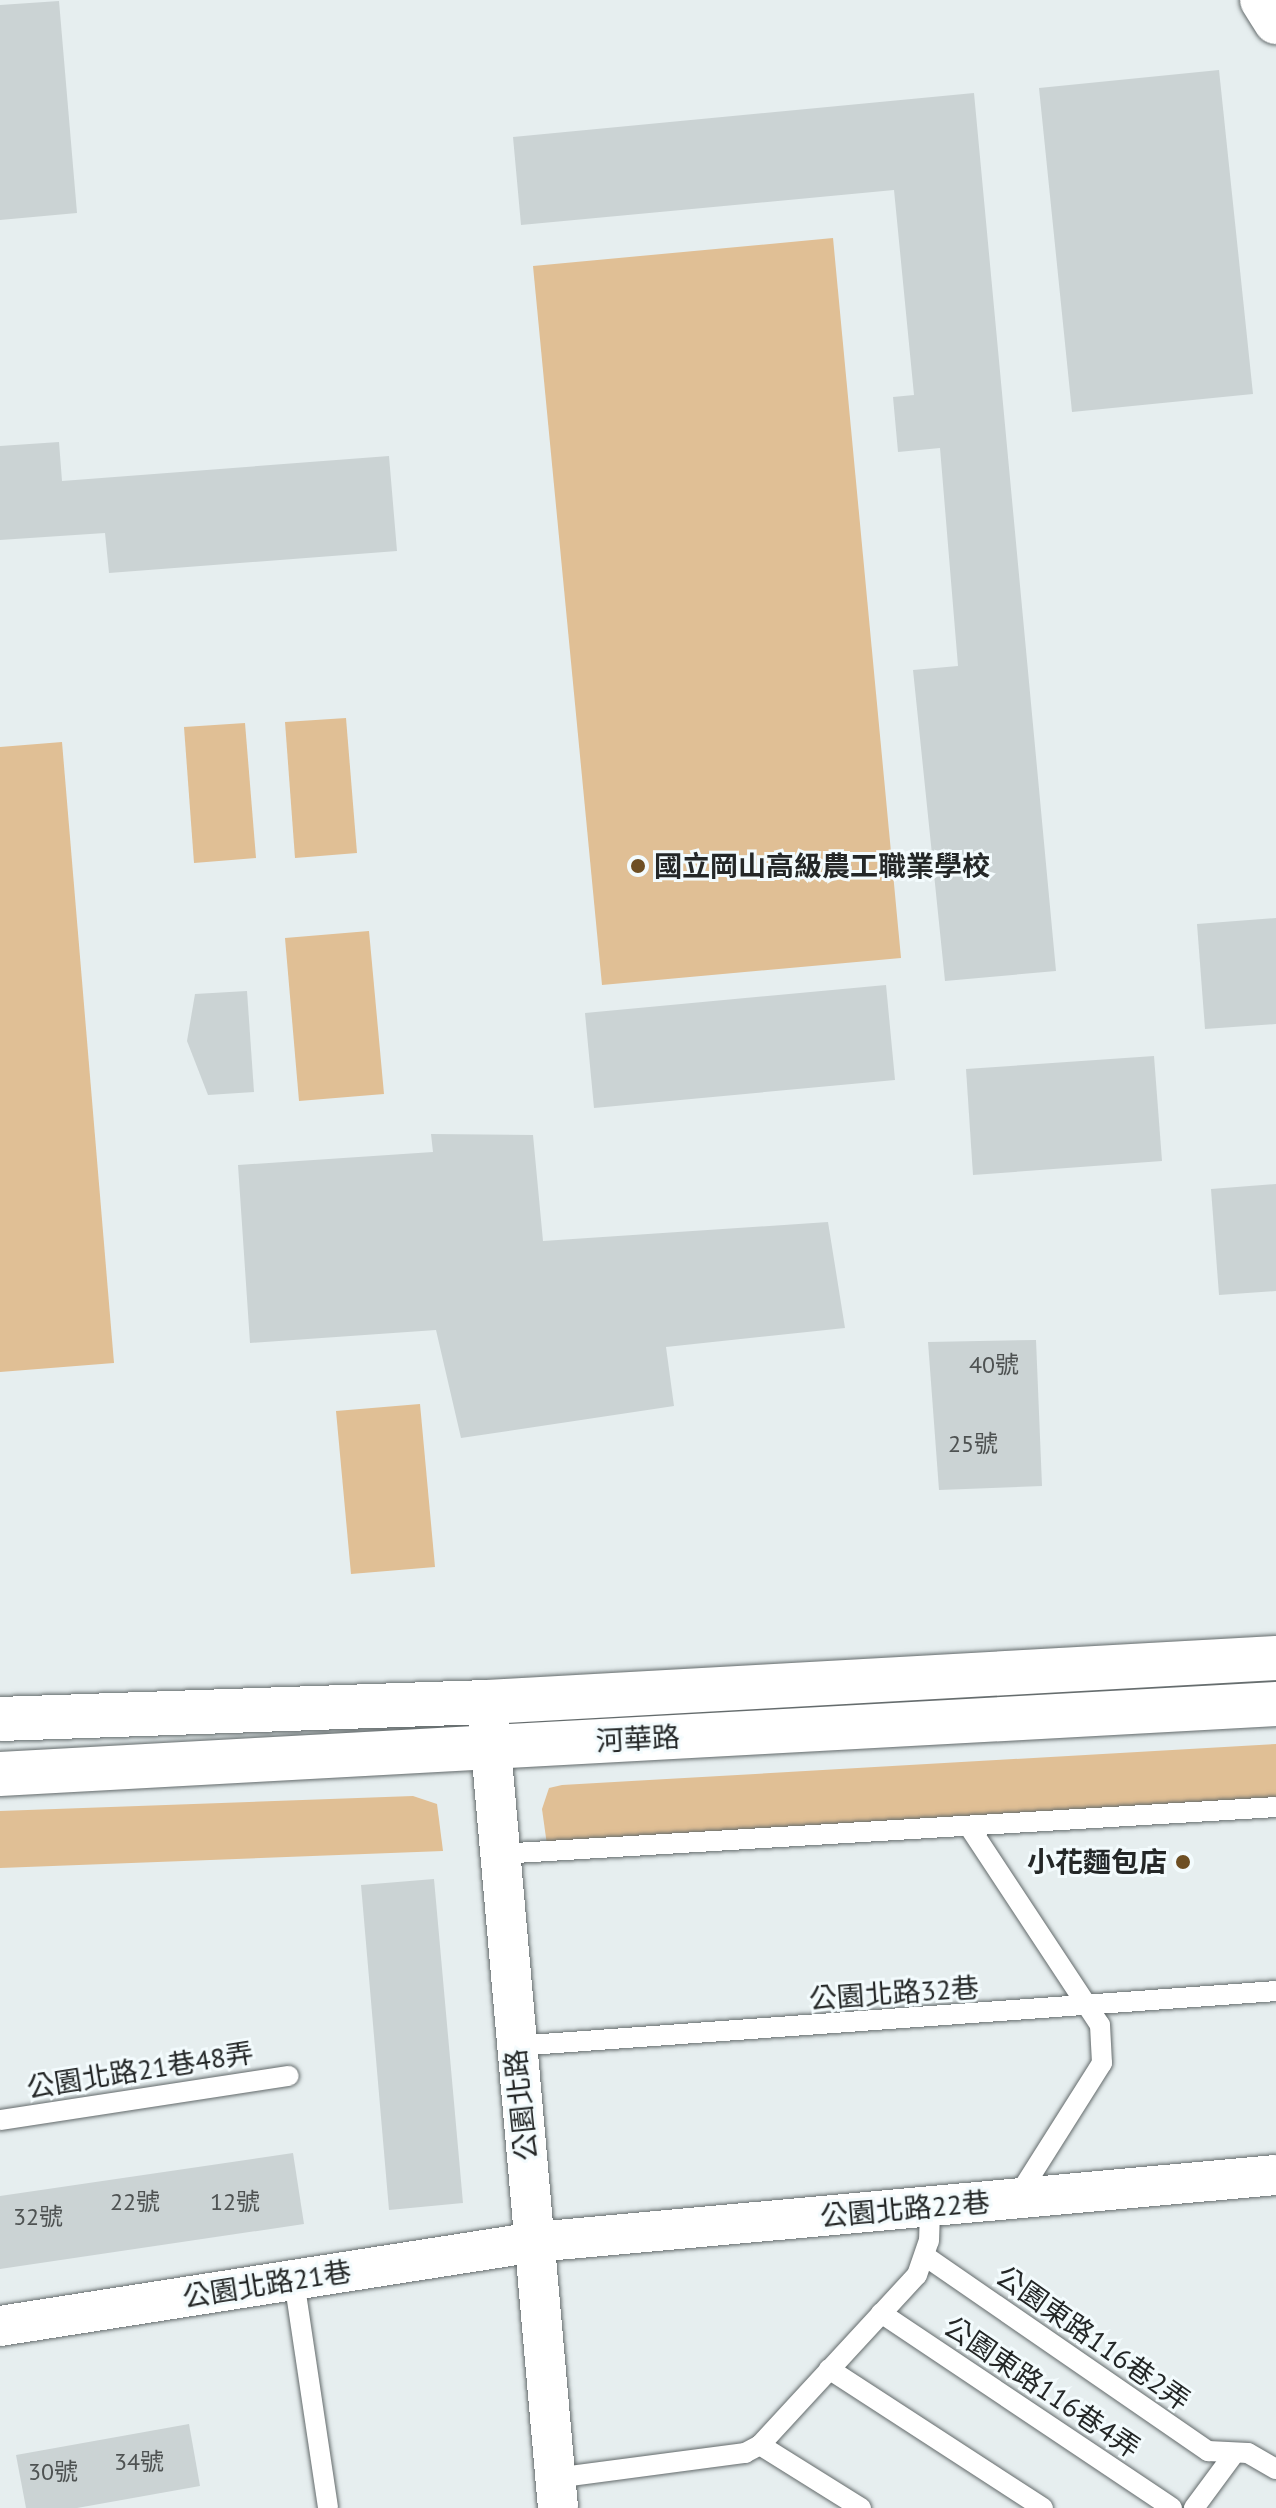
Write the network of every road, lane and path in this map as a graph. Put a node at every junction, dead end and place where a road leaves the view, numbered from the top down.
1 (1262, 0) edge
2 (1276, 22) edge
3 (1276, 1658) edge
4 (487, 1702) junction
5 (1276, 1704) edge
6 (0, 1719) edge
7 (490, 1748) junction
8 (0, 1774) edge
9 (1276, 1807) edge
10 (970, 1828) junction
11 (499, 1854) junction
12 (1276, 1991) edge
13 (1093, 2007) junction
14 (515, 2046) junction
15 (289, 2076) dead end
16 (0, 2120) edge
17 (1276, 2175) edge
18 (1016, 2199) junction
19 (930, 2207) junction
20 (535, 2242) junction
21 (925, 2256) junction
22 (294, 2280) junction
23 (881, 2313) junction
24 (0, 2326) edge
25 (829, 2369) junction
26 (760, 2445) junction
27 (1234, 2454) junction
28 (1276, 2469) edge
29 (556, 2493) edge
30 (328, 2507) edge
31 (861, 2508) edge
32 (1043, 2508) edge
33 (1172, 2508) edge
34 (1194, 2508) edge

1 - 2 street
3 - 4 street, 河華路
4 - 6 street, 河華路
4 - 7 street, 公園北路
5 - 7 street, 河華路
7 - 8 street, 河華路
7 - 11 street, 公園北路
9 - 10 lane
10 - 11 lane
10 - 13 lane
11 - 14 street, 公園北路
12 - 13 lane, 公園北路32巷
13 - 14 lane, 公園北路32巷
13 - 18 lane
14 - 20 street, 公園北路
15 - 16 lane, 公園北路21巷48弄
17 - 18 street, 公園北路22巷
18 - 19 street, 公園北路22巷
19 - 20 street, 公園北路22巷
19 - 21 lane
20 - 22 street, 公園北路21巷
20 - 29 street, 公園北路
21 - 23 lane
21 - 27 lane, 公園東路116巷2弄
22 - 24 street, 公園北路21巷
22 - 30 lane
23 - 25 lane
23 - 33 lane, 公園東路116巷4弄
25 - 26 lane
25 - 32 lane
26 - 29 lane
26 - 31 lane
27 - 28 lane, 公園東路116巷2弄
27 - 34 lane

